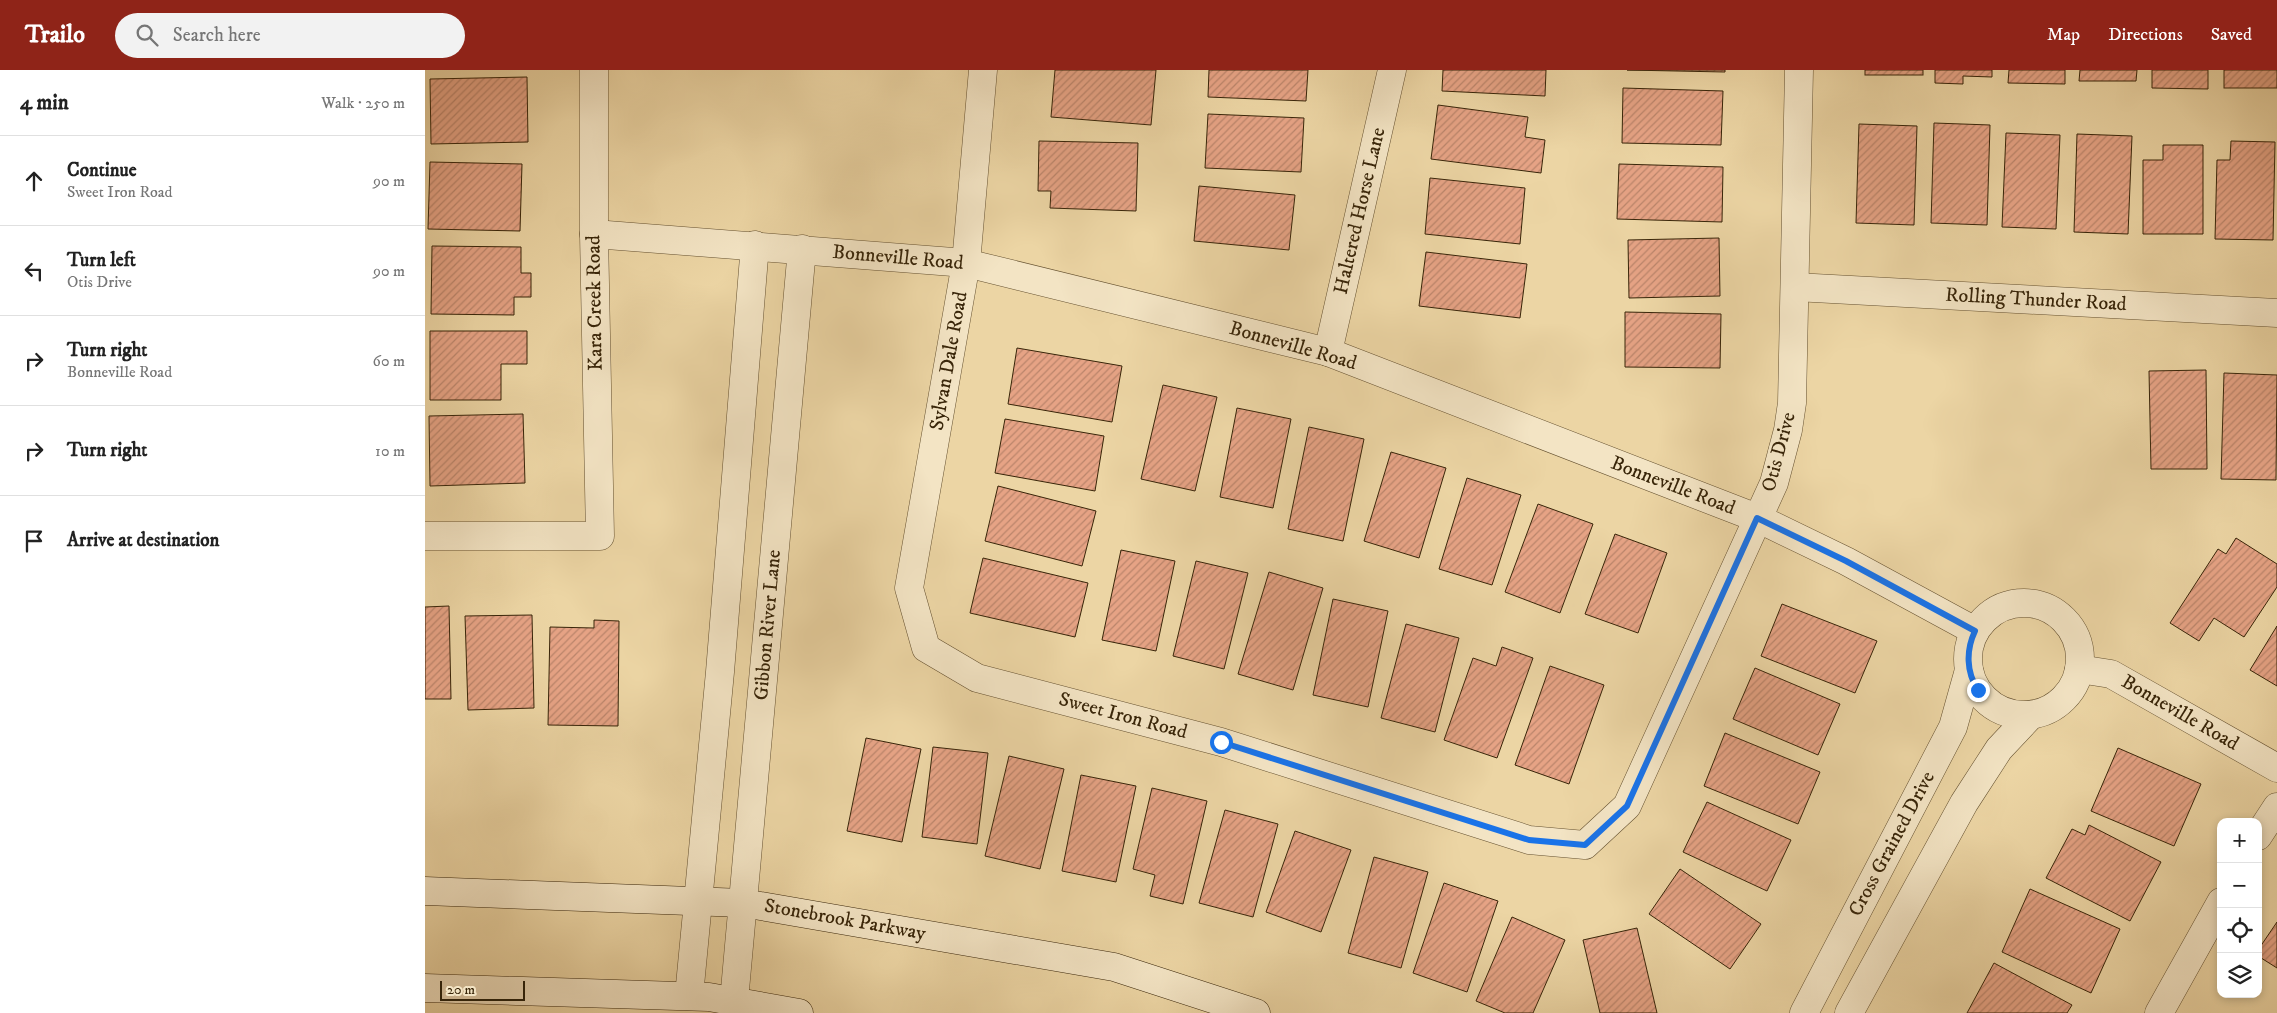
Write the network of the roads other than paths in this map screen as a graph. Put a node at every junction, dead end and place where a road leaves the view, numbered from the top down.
1 (594, 70) edge
2 (983, 70) edge
3 (1392, 70) edge
4 (1799, 70) edge
5 (593, 234) junction
6 (755, 245) junction
7 (802, 249) junction
8 (966, 263) junction
9 (1795, 287) junction
10 (2277, 313) edge
11 (1328, 352) junction
12 (1757, 518) junction
13 (425, 536) edge
14 (1975, 631) junction
15 (926, 648) joint
16 (2079, 669) junction
17 (1969, 670) junction
18 (2031, 715) junction
19 (2277, 768) edge
20 (2277, 807) edge
21 (2262, 830) edge
22 (1585, 845) joint
23 (425, 891) edge
24 (698, 900) junction
25 (743, 902) junction
26 (2218, 908) edge
27 (425, 988) edge
28 (689, 996) junction
29 (734, 1001) junction
30 (799, 1013) edge
31 (1256, 1013) edge
32 (1804, 1013) edge
33 (1849, 1013) edge
34 (2159, 1013) edge

1 - 5 street, Kara Creek Road
2 - 8 street, Sylvan Dale Road
3 - 11 street, Haltered Horse Lane
4 - 9 street, Otis Drive
5 - 6 street, Bonneville Road
5 - 13 street, Kara Creek Road
6 - 7 street, Bonneville Road
6 - 24 street
7 - 8 street, Bonneville Road
7 - 25 street, Gibbon River Lane
8 - 11 street, Bonneville Road
8 - 15 street, Sylvan Dale Road
9 - 10 street, Rolling Thunder Road
9 - 12 street, Otis Drive
11 - 12 street, Bonneville Road
12 - 14 street, Bonneville Road
12 - 22 street, Otis Drive
14 - 16 street
14 - 17 street
15 - 22 street, Sweet Iron Road
16 - 18 street
16 - 19 street, Bonneville Road
17 - 18 street
17 - 32 street, Cross Grained Drive
18 - 33 street
20 - 21 street
23 - 24 street, Stonebrook Parkway
24 - 25 street, Stonebrook Parkway
24 - 28 street
25 - 29 street, Gibbon River Lane
25 - 31 street, Stonebrook Parkway
26 - 34 street
27 - 28 street
28 - 29 street
29 - 30 street

